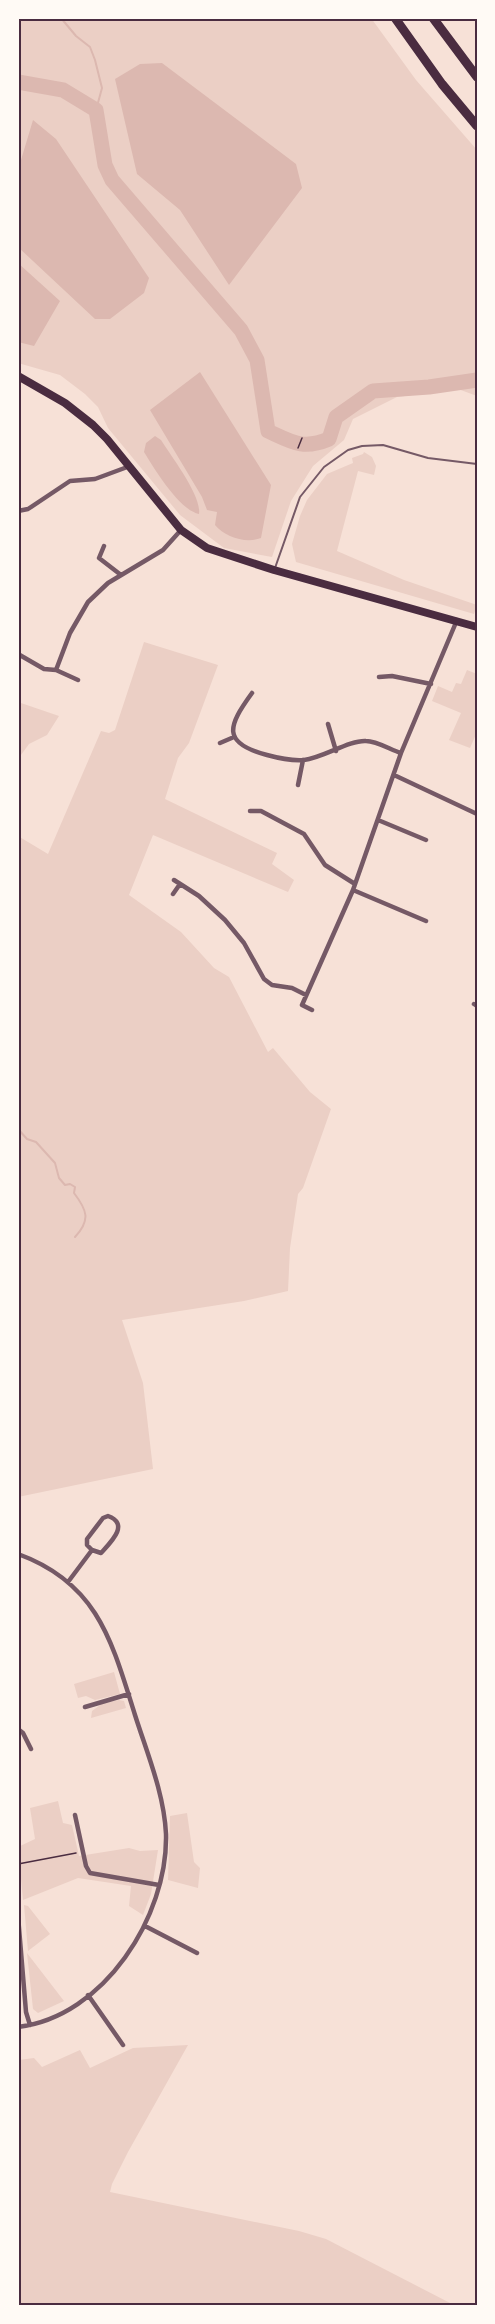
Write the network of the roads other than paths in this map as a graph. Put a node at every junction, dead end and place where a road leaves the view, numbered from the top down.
1 (396, 18) edge
2 (433, 18) edge
3 (477, 77) edge
4 (477, 126) edge
5 (18, 376) edge
6 (477, 464) edge
7 (130, 466) junction
8 (18, 511) edge
9 (181, 530) junction
10 (104, 546) dead end
11 (274, 570) junction
12 (121, 575) junction
13 (457, 620) junction
14 (477, 627) edge
15 (18, 654) edge
16 (56, 670) junction
17 (379, 677) dead end
18 (78, 680) dead end
19 (431, 684) junction
20 (252, 693) dead end
21 (328, 724) dead end
22 (234, 737) junction
23 (220, 743) dead end
24 (336, 751) junction
25 (401, 753) junction
26 (303, 760) junction
27 (394, 775) junction
28 (298, 785) dead end
29 (250, 811) dead end
30 (477, 814) edge
31 (378, 820) junction
32 (426, 840) dead end
33 (174, 880) dead end
34 (180, 884) junction
35 (354, 887) junction
36 (173, 894) dead end
37 (426, 921) dead end
38 (306, 995) junction
39 (312, 1010) dead end
40 (92, 1550) junction
41 (18, 1554) edge
42 (68, 1582) junction
43 (129, 1694) junction
44 (85, 1707) dead end
45 (18, 1729) edge
46 (31, 1749) dead end
47 (75, 1815) dead end
48 (159, 1886) junction
49 (18, 1916) edge
50 (145, 1926) junction
51 (197, 1953) dead end
52 (88, 1995) junction
53 (30, 2025) junction
54 (18, 2027) edge
55 (123, 2045) dead end

1 - 4 highway
2 - 3 highway
5 - 7 main road
6 - 11 lane
7 - 8 street
7 - 9 main road
9 - 11 main road
9 - 12 street
10 - 12 street
11 - 13 main road
12 - 16 street
13 - 14 main road
13 - 19 street
15 - 16 street
16 - 18 street
17 - 19 street
19 - 25 street
20 - 22 street
21 - 24 street
22 - 23 street
22 - 26 street
24 - 25 street
24 - 26 street
25 - 27 street
26 - 28 street
27 - 30 street
27 - 31 street
29 - 35 street
31 - 32 street
31 - 35 street
33 - 34 street
34 - 36 street
34 - 38 street
35 - 37 street
35 - 38 street
38 - 39 street
40 - 40 street
40 - 42 street
41 - 42 street
42 - 43 street
43 - 44 street
43 - 48 street
45 - 46 street
47 - 48 street
48 - 50 street
49 - 53 street
50 - 51 street
50 - 52 street
52 - 53 street
52 - 55 street
53 - 54 street

